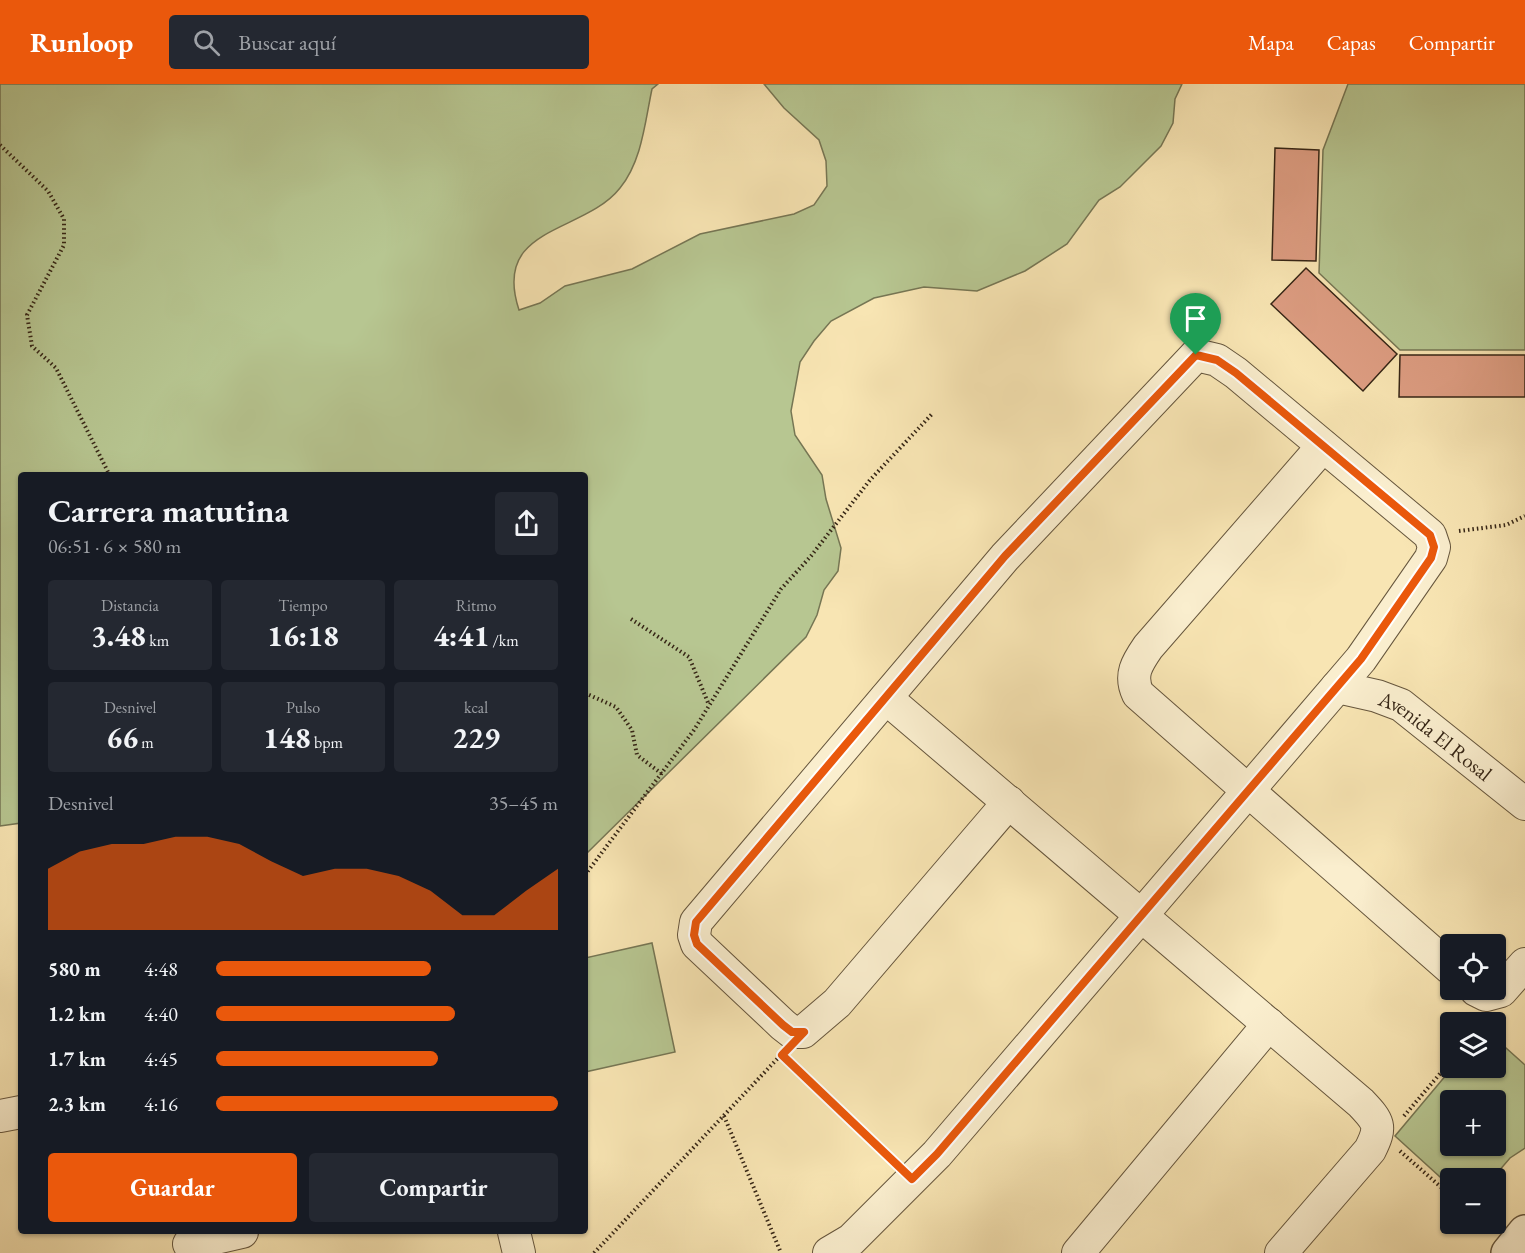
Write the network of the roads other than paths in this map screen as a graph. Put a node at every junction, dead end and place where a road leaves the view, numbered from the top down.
1 (1323, 446) junction
2 (1337, 687) junction
3 (886, 698) junction
4 (1249, 788) junction
5 (1009, 802) junction
6 (1525, 804) edge
7 (1141, 915) junction
8 (1440, 959) edge
9 (1525, 964) edge
10 (1506, 985) edge
11 (1269, 1024) junction
12 (18, 1113) edge
13 (0, 1116) edge
14 (1525, 1232) edge
15 (232, 1234) edge
16 (514, 1234) edge
17 (189, 1243) edge
18 (519, 1253) edge
19 (829, 1253) edge
20 (1078, 1253) edge
21 (1281, 1253) edge
22 (1508, 1253) edge

1 - 2 street
1 - 3 street
1 - 4 street
2 - 4 street
2 - 6 street, Avenida El Rosal
3 - 5 street
3 - 5 street
4 - 7 street
4 - 8 street
5 - 7 street
7 - 11 street
7 - 19 street
9 - 10 street
11 - 20 street
11 - 21 street
12 - 13 street
14 - 22 street
15 - 17 street
16 - 18 street

